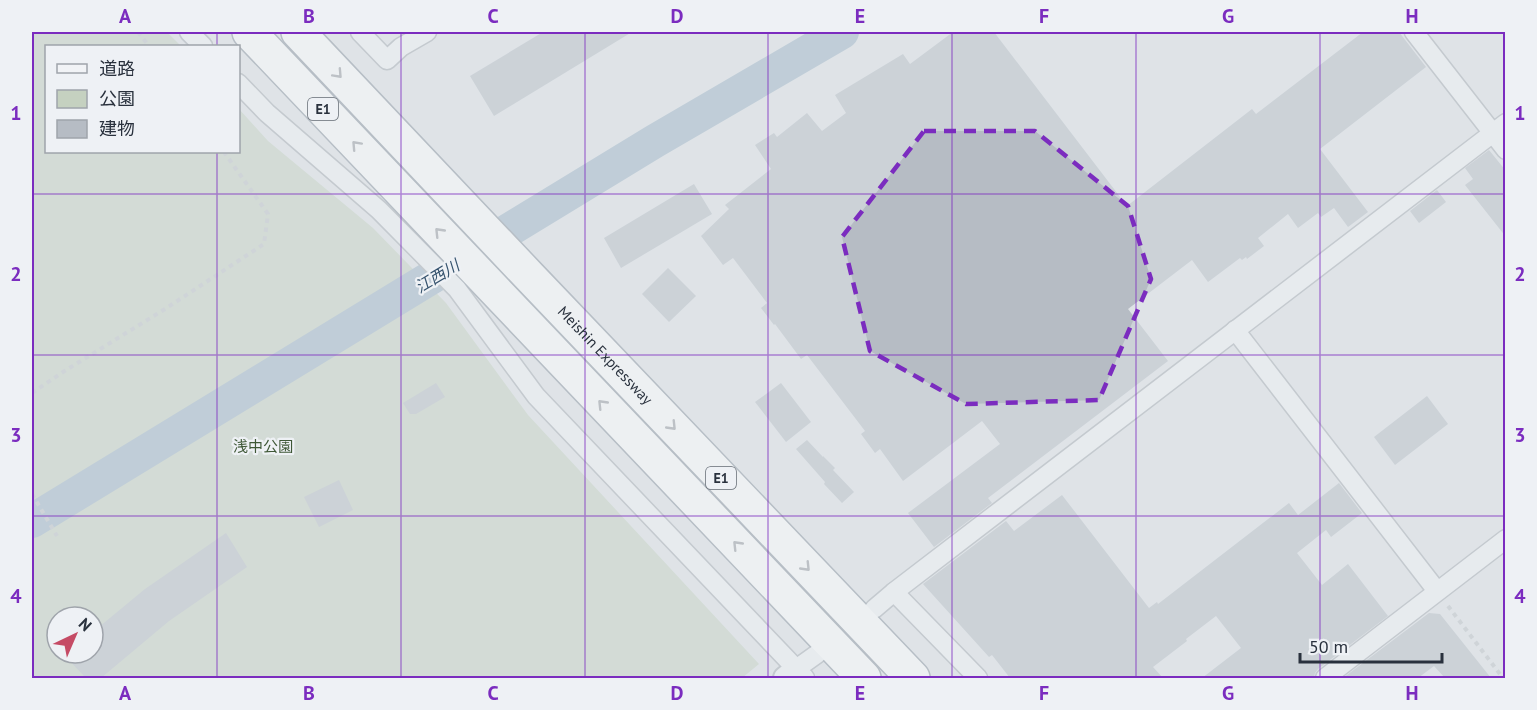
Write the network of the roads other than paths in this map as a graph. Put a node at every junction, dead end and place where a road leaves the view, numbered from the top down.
1 (189, 32) edge
2 (249, 32) edge
3 (298, 32) edge
4 (360, 32) edge
5 (427, 32) edge
6 (1414, 32) edge
7 (202, 45) edge
8 (240, 85) edge
9 (1499, 128) edge
10 (1506, 150) edge
11 (388, 199) junction
12 (1235, 330) junction
13 (1506, 539) edge
14 (1437, 591) junction
15 (894, 592) junction
16 (874, 609) dead end
17 (817, 654) dead end
18 (795, 675) edge
19 (864, 678) edge
20 (913, 678) edge
21 (978, 678) edge
22 (1325, 678) edge

1 - 7 street
11 -> 2 highway, E1
3 -> 20 highway, Meishin Expressway / E1
4 - 5 street
6 - 9 street
8 - 11 street
9 - 10 street
9 - 12 street
11 - 18 street
19 -> 11 highway, E1
12 - 14 street
12 - 15 street
13 - 14 street
14 - 22 street
15 - 16 street
15 - 21 street
17 - 18 street

